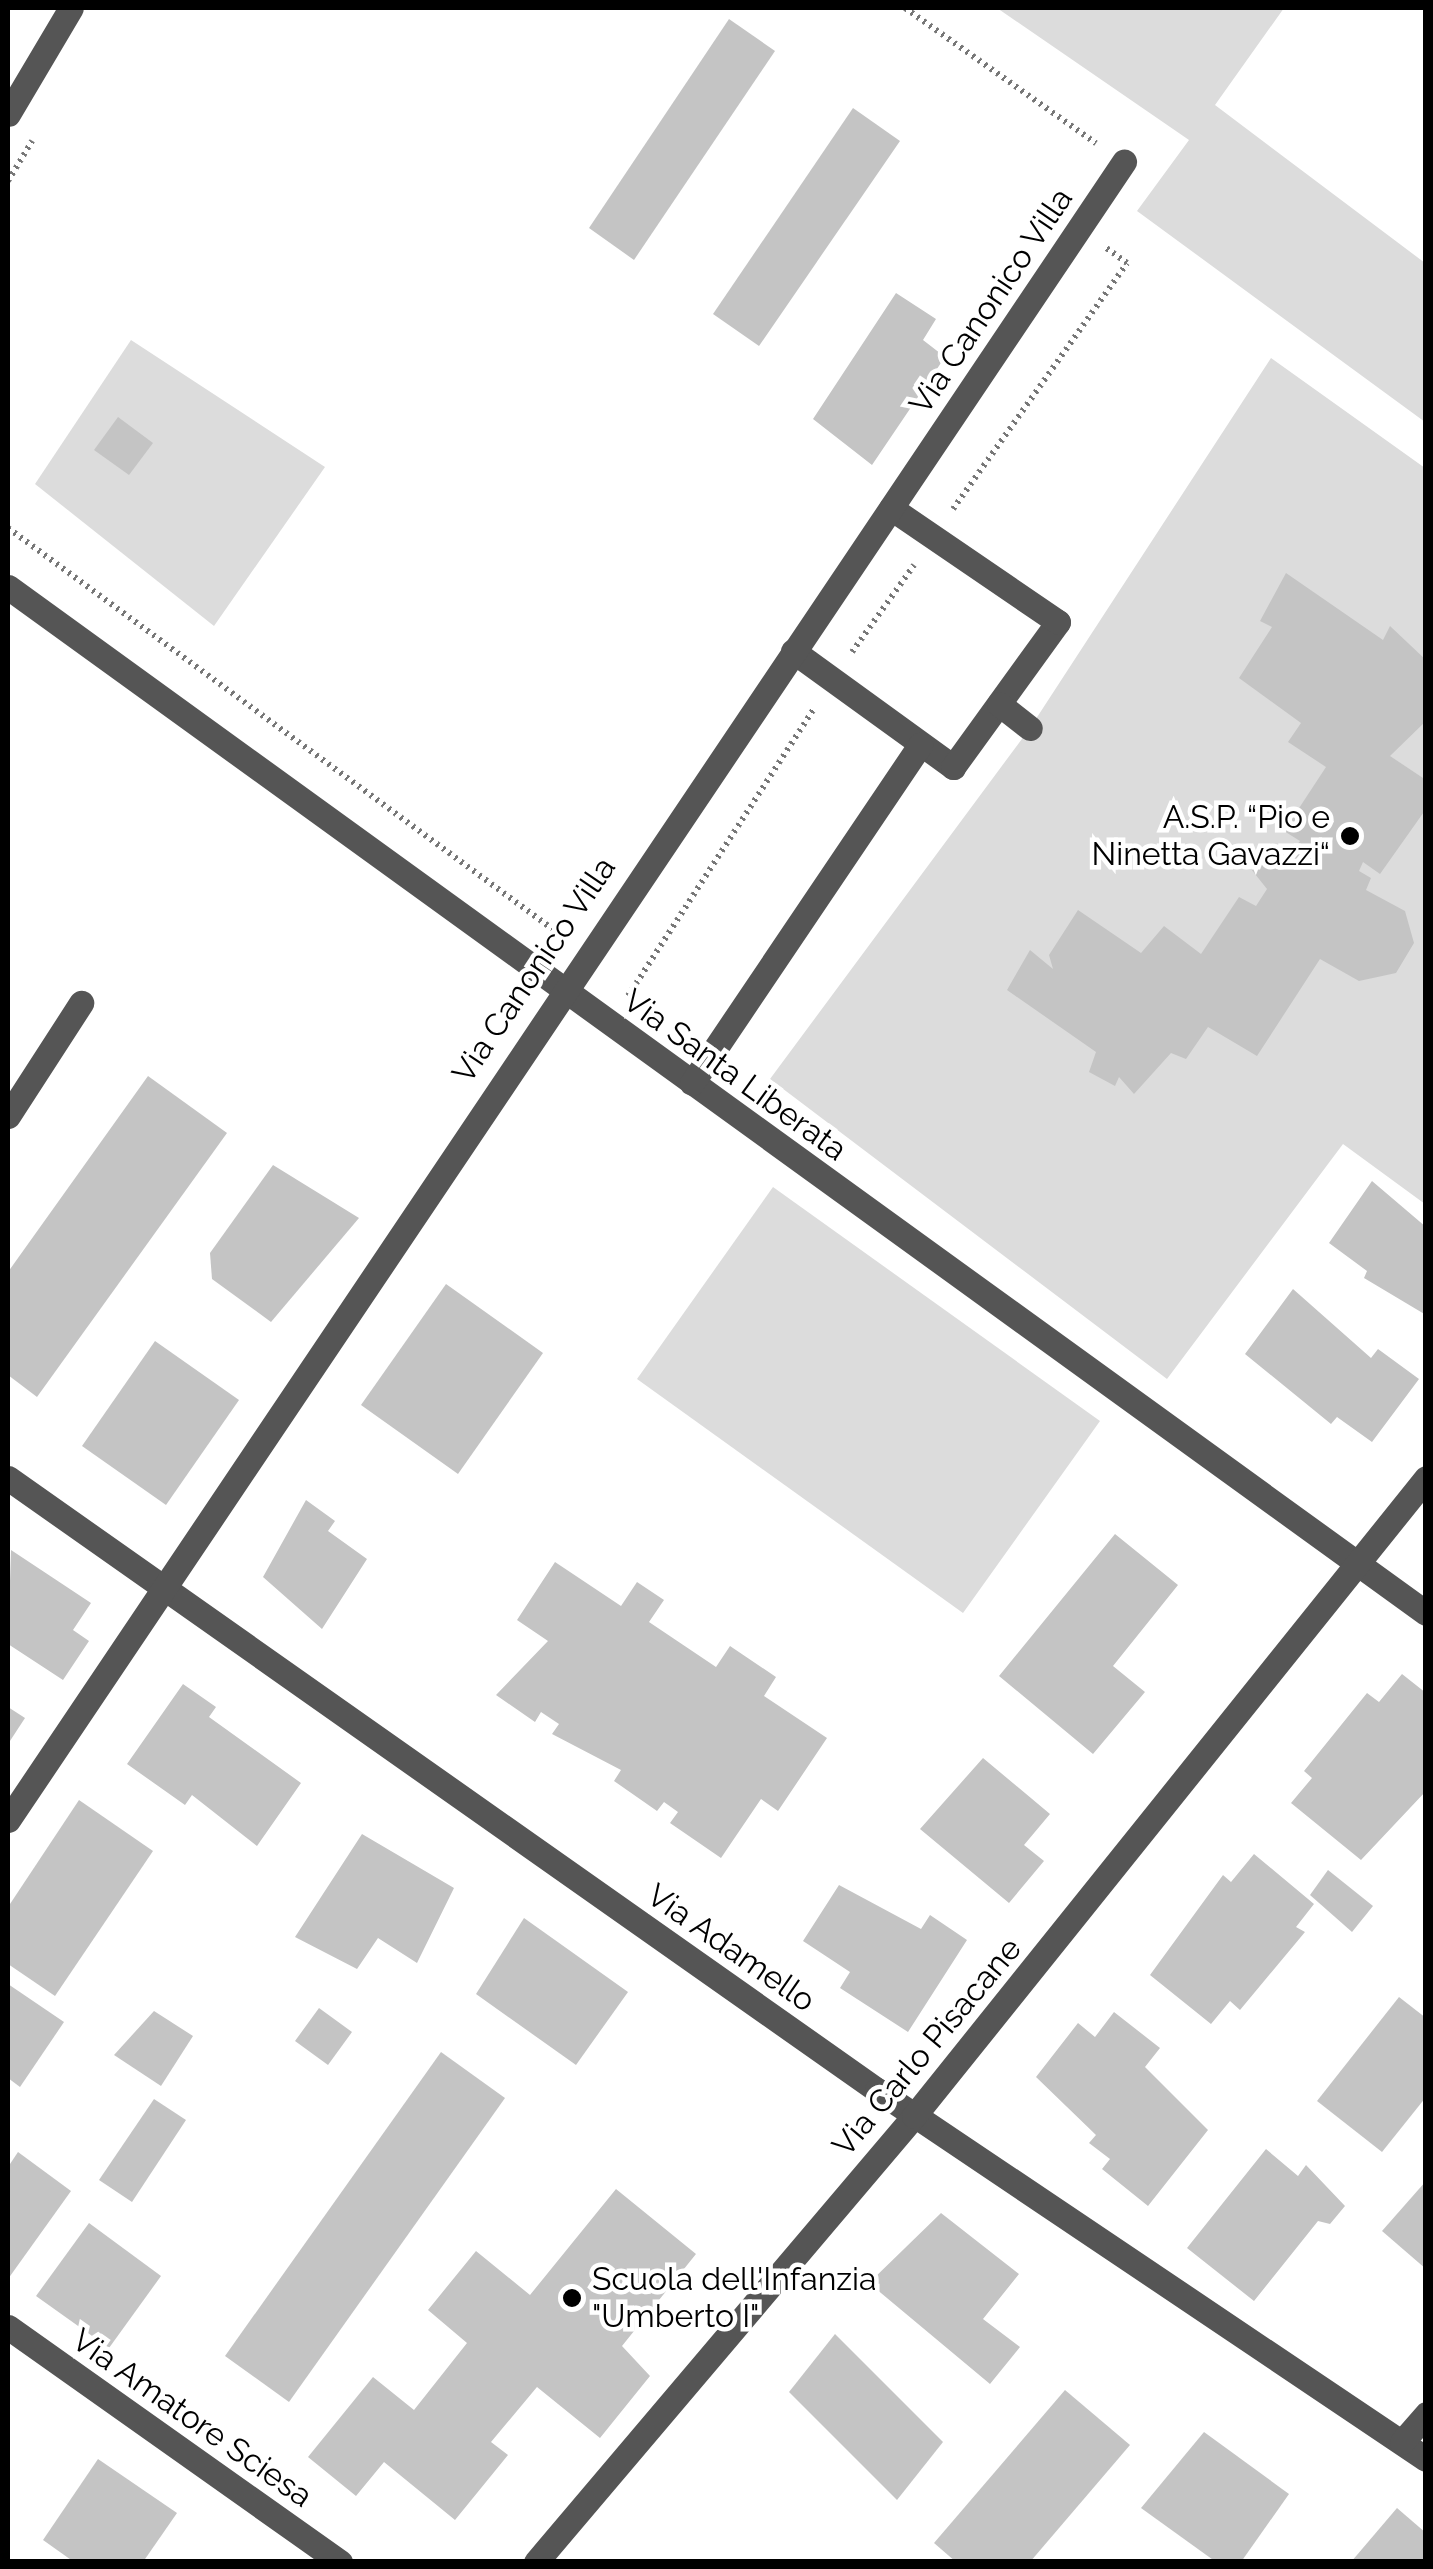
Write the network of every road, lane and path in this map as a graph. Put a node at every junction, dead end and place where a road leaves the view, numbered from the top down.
1 (70, 8) edge
2 (906, 8) edge
3 (8, 114) edge
4 (1124, 162) joint
5 (1079, 228) junction
6 (890, 508) junction
7 (8, 528) edge
8 (934, 537) junction
9 (8, 587) edge
10 (793, 651) junction
11 (833, 680) junction
12 (999, 704) junction
13 (1030, 728) dead end
14 (920, 745) junction
15 (564, 938) dead end
16 (561, 986) junction
17 (613, 991) dead end
18 (81, 1004) dead end
19 (692, 1083) junction
20 (8, 1116) edge
21 (8, 1478) edge
22 (1426, 1478) edge
23 (1361, 1568) junction
24 (162, 1588) junction
25 (1426, 1614) edge
26 (8, 1820) edge
27 (914, 2116) junction
28 (8, 2326) edge
29 (1426, 2414) edge
30 (1402, 2442) junction
31 (1426, 2460) edge
32 (340, 2562) edge
33 (536, 2562) edge

1 - 3 street
2 - 4 path
4 - 5 street, Via Canonico Villa
5 - 6 street, Via Canonico Villa
5 - 8 path
6 - 8 street
6 - 10 street, Via Canonico Villa
7 - 15 path
8 - 11 path
8 - 12 street
9 - 16 street, Via Santa Liberata
10 - 11 street
10 - 16 street, Via Canonico Villa
11 - 14 street
11 - 17 path
12 - 13 street
12 - 14 street
14 - 19 street
16 - 19 street, Via Santa Liberata
16 - 24 street, Via Canonico Villa
18 - 20 street
19 - 23 street, Via Santa Liberata
21 - 24 street, Via Adamello
22 - 23 street, Via Carlo Pisacane
23 - 25 street, Via Santa Liberata
23 - 27 street, Via Carlo Pisacane
24 - 26 street, Via Canonico Villa
24 - 27 street, Via Adamello
27 - 30 street, Via Adamello
27 - 33 street, Via Carlo Pisacane
28 - 32 street, Via Amatore Sciesa
29 - 30 street
30 - 31 street, Via Adamello

